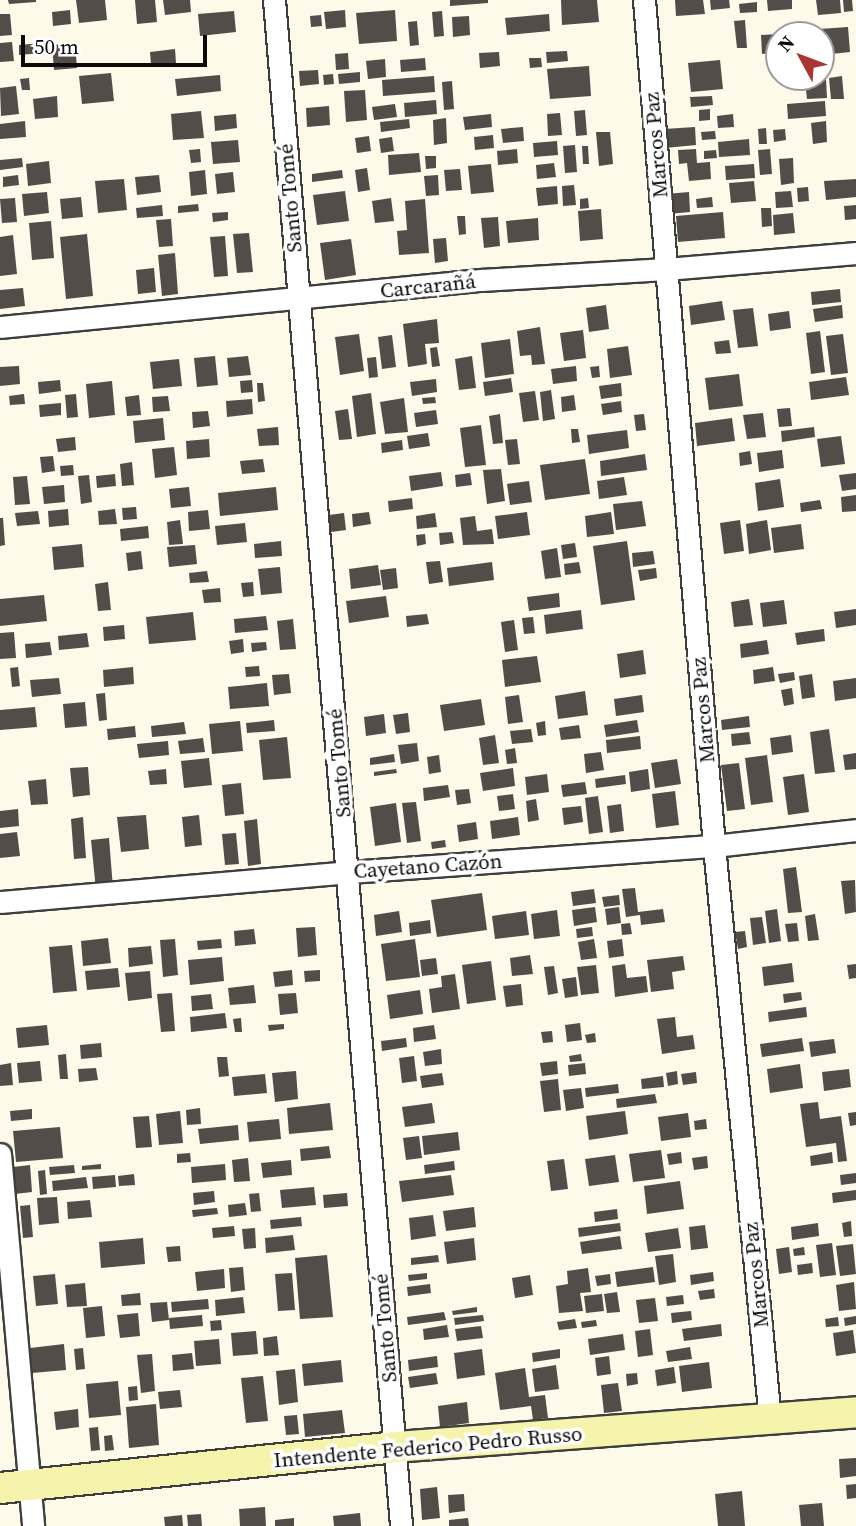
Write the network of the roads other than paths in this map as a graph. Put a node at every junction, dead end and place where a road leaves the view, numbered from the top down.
1 (274, 0) edge
2 (644, 0) edge
3 (856, 253) edge
4 (667, 270) junction
5 (299, 299) junction
6 (0, 327) edge
7 (856, 830) edge
8 (714, 846) junction
9 (349, 872) junction
10 (0, 902) edge
11 (0, 1154) edge
12 (856, 1412) edge
13 (770, 1419) junction
14 (395, 1447) junction
15 (29, 1485) junction
16 (0, 1488) edge
17 (33, 1526) edge
18 (401, 1526) edge

1 - 5 street, Santo Tomé
2 - 4 street, Marcos Paz
3 - 4 street, Carcarañá
4 - 5 street, Carcarañá
4 - 8 street, Marcos Paz
5 - 6 street, Carcarañá
5 - 9 street, Santo Tomé
7 - 8 street, Cayetano Cazón
8 - 9 street, Cayetano Cazón
8 - 13 street, Marcos Paz
9 - 10 street, Cayetano Cazón
9 - 14 street, Santo Tomé
11 - 15 street
12 - 13 street, Intendente Federico Pedro Russo
13 - 14 street, Intendente Federico Pedro Russo
14 - 15 street, Intendente Federico Pedro Russo
14 - 18 street, Santo Tomé
15 - 16 street, Intendente Federico Pedro Russo
15 - 17 street

